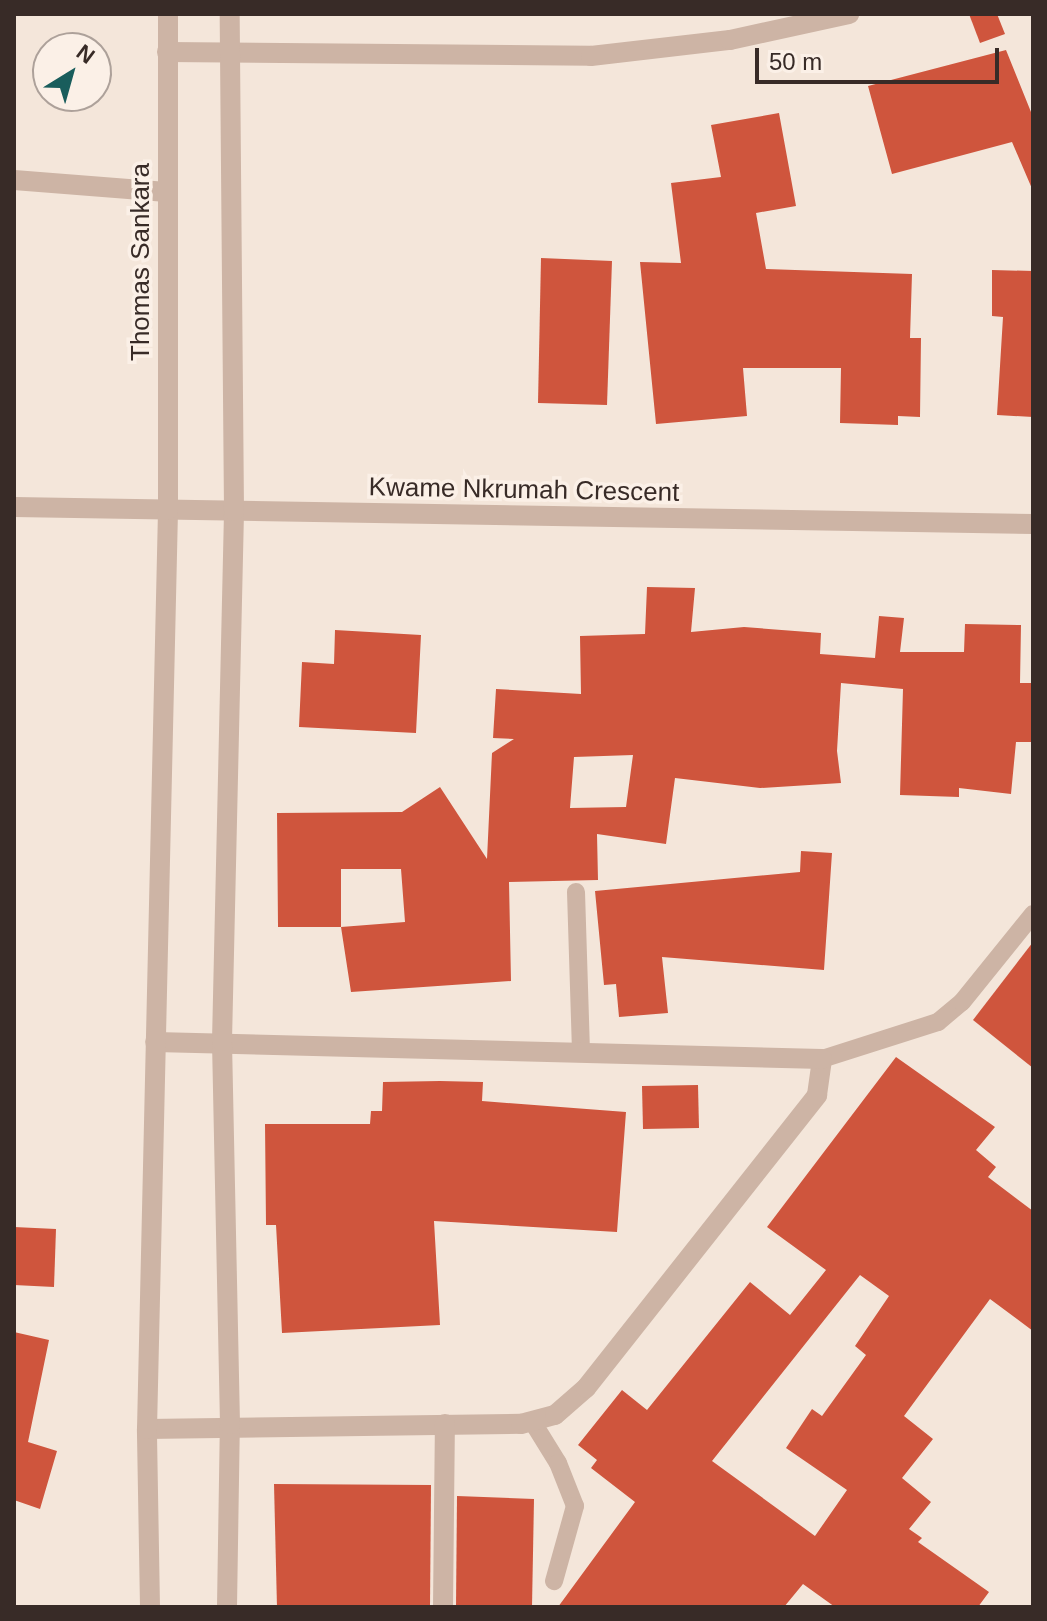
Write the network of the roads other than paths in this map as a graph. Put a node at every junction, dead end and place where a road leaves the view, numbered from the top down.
1 (168, 14) edge
2 (230, 14) edge
3 (849, 14) edge
4 (167, 52) junction
5 (230, 54) junction
6 (14, 180) edge
7 (167, 192) junction
8 (14, 507) edge
9 (168, 510) junction
10 (234, 511) junction
11 (1033, 524) edge
12 (576, 892) dead end
13 (1033, 914) edge
14 (222, 1041) junction
15 (155, 1042) junction
16 (581, 1052) junction
17 (822, 1059) junction
18 (532, 1421) junction
19 (230, 1424) junction
20 (445, 1424) junction
21 (147, 1429) junction
22 (554, 1581) dead end
23 (150, 1607) edge
24 (227, 1607) edge
25 (443, 1607) edge

1 - 4 street, Thomas Sankara
2 - 5 street
3 - 5 street
4 - 5 street
4 - 7 street, Thomas Sankara
5 - 10 street
6 - 7 street
7 - 9 street, Thomas Sankara
8 - 9 street, Kwame Nkrumah Crescent
9 - 10 street, Kwame Nkrumah Crescent
9 - 15 street, Thomas Sankara
10 - 11 street, Kwame Nkrumah Crescent
10 - 14 street
12 - 16 lane
13 - 17 lane
14 - 15 street
14 - 16 street
14 - 19 street
15 - 21 street, Thomas Sankara
16 - 17 street
17 - 18 street
18 - 20 street
18 - 22 lane
19 - 20 street
19 - 21 street
19 - 24 street
20 - 25 street
21 - 23 street, Thomas Sankara

